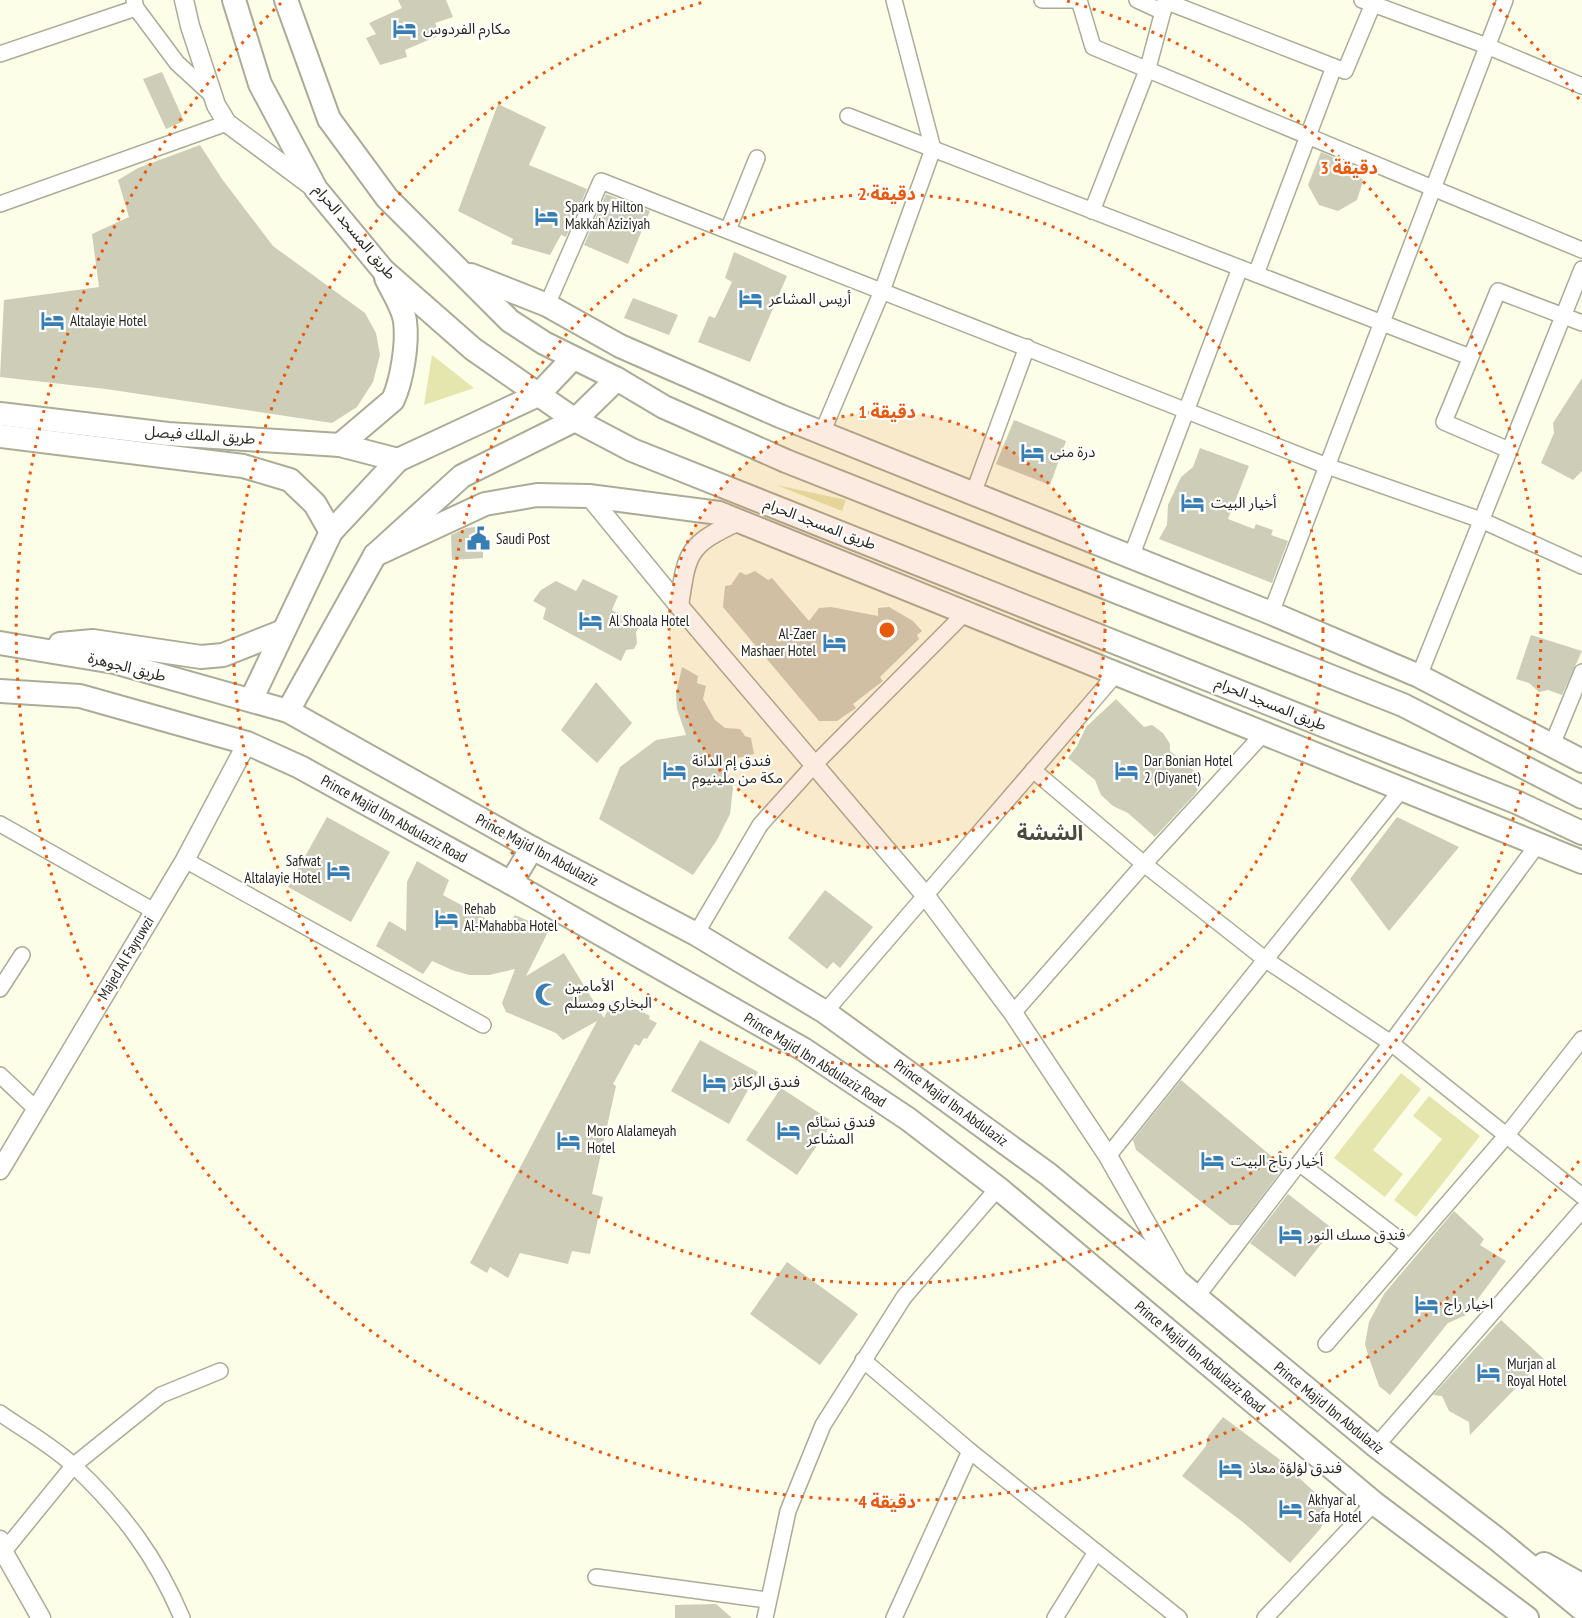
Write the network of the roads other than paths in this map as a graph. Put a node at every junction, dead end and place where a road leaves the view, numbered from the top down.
1 (184, 0) edge
2 (234, 0) edge
3 (286, 0) edge
4 (894, 0) edge
5 (1042, 0) edge
6 (1073, 0) edge
7 (1079, 0) edge
8 (1137, 0) edge
9 (1505, 0) edge
10 (1367, 2) edge
11 (135, 4) edge
12 (1164, 4) edge
13 (1488, 46) junction
14 (0, 54) edge
15 (1334, 67) junction
16 (1147, 71) junction
17 (1582, 86) edge
18 (213, 96) junction
19 (848, 116) dead end
20 (227, 123) junction
21 (1308, 137) junction
22 (933, 149) junction
23 (757, 158) dead end
24 (316, 189) junction
25 (1433, 189) junction
26 (0, 204) edge
27 (1092, 211) junction
28 (728, 230) junction
29 (1582, 250) edge
30 (1240, 268) junction
31 (1582, 268) edge
32 (383, 270) junction
33 (462, 272) junction
34 (1256, 274) junction
35 (882, 291) junction
36 (547, 305) junction
37 (1563, 315) junction
38 (1381, 323) junction
39 (1582, 323) edge
40 (1027, 347) junction
41 (573, 357) junction
42 (1470, 357) junction
43 (616, 379) junction
44 (538, 395) junction
45 (1187, 409) junction
46 (0, 414) edge
47 (575, 420) junction
48 (822, 433) junction
49 (0, 436) edge
50 (340, 445) junction
51 (1509, 450) junction
52 (398, 460) junction
53 (1327, 466) junction
54 (973, 494) junction
55 (590, 496) junction
56 (1481, 520) junction
57 (739, 521) junction
58 (331, 532) junction
59 (375, 555) junction
60 (1131, 557) junction
61 (1582, 566) edge
62 (679, 606) junction
63 (965, 613) junction
64 (1271, 613) junction
65 (281, 632) junction
66 (1107, 638) junction
67 (0, 643) edge
68 (26, 647) junction
69 (1094, 665) junction
70 (1582, 672) edge
71 (1116, 674) junction
72 (1419, 676) junction
73 (0, 691) edge
74 (251, 700) junction
75 (288, 711) junction
76 (1264, 733) junction
77 (247, 742) junction
78 (1552, 745) junction
79 (1582, 761) edge
80 (815, 764) junction
81 (1033, 770) junction
82 (1402, 789) junction
83 (1577, 792) edge
84 (0, 824) edge
85 (1582, 833) edge
86 (1538, 844) junction
87 (532, 848) junction
88 (185, 860) junction
89 (1582, 862) edge
90 (1144, 864) junction
91 (511, 883) junction
92 (925, 895) junction
93 (154, 911) junction
94 (696, 934) junction
95 (22, 955) dead end
96 (1266, 960) junction
97 (0, 990) edge
98 (825, 1012) junction
99 (1013, 1013) junction
100 (483, 1024) dead end
101 (1582, 1039) edge
102 (1391, 1043) junction
103 (0, 1075) edge
104 (36, 1109) junction
105 (1506, 1136) junction
106 (1108, 1156) junction
107 (1299, 1163) junction
108 (0, 1170) edge
109 (998, 1188) junction
110 (1582, 1196) edge
111 (1582, 1210) edge
112 (1408, 1247) junction
113 (1190, 1294) junction
114 (1326, 1344) dead end
115 (863, 1360) junction
116 (220, 1371) dead end
117 (0, 1413) edge
118 (1376, 1446) junction
119 (970, 1451) junction
120 (74, 1465) junction
121 (1374, 1503) junction
122 (1497, 1539) junction
123 (1, 1549) edge
124 (1096, 1552) junction
125 (596, 1577) dead end
126 (1582, 1585) edge
127 (1488, 1589) junction
128 (767, 1600) junction
129 (1582, 1610) edge
130 (41, 1618) edge
131 (182, 1618) edge
132 (765, 1618) edge
133 (894, 1618) edge
134 (1055, 1618) edge
135 (1179, 1618) edge
136 (1265, 1618) edge
137 (1499, 1618) edge
138 (1527, 1618) edge

1 - 18 street
2 - 24 main road, طريق المسجد الحرام
3 - 33 main road
4 - 22 street
5 - 6 street
7 - 16 street
8 - 12 street
9 - 13 street
10 - 13 street
10 - 15 street
11 - 14 street
11 - 18 street
12 - 15 street
12 - 16 street
13 - 17 street
13 - 25 street
15 - 21 street
16 - 21 street
16 - 27 street
18 - 20 street
19 - 22 street
20 - 24 street
20 - 26 street
21 - 25 street
21 - 34 street
22 - 27 street
22 - 35 street
23 - 28 street
24 - 32 main road, طريق المسجد الحرام
25 - 29 street
25 - 38 street
27 - 30 street
28 - 35 street
28 - 36 street
30 - 34 street
30 - 45 street
31 - 37 street
32 - 44 main road, طريق المسجد الحرام
32 - 50 main road
33 - 36 main road
33 - 41 main road
34 - 38 street
35 - 40 street
35 - 48 street
36 - 48 main road
37 - 39 street
37 - 42 street
37 - 51 street
38 - 42 street
38 - 53 street
40 - 45 street
40 - 54 street
41 - 43 main road
41 - 44 main road
42 - 51 street
43 - 47 main road
43 - 83 main road
44 - 47 main road, طريق المسجد الحرام
44 - 52 main road
45 - 53 street
45 - 60 street
46 - 50 main road, طريق الملك فيصل
47 - 59 main road
47 - 66 main road, طريق المسجد الحرام
48 - 54 main road
49 - 58 main road, طريق الملك فيصل
50 - 52 main road, طريق الملك فيصل
51 - 56 street
52 - 58 main road
53 - 56 street
53 - 64 street
54 - 60 main road
55 - 57 main road
55 - 59 main road
55 - 62 street
56 - 61 street
56 - 72 street
57 - 62 street
57 - 63 main road
58 - 65 main road
59 - 75 main road
60 - 64 main road
62 - 80 street
63 - 69 main road
63 - 80 street
64 - 72 main road
65 - 68 main road
65 - 74 main road
66 - 69 main road
66 - 85 main road, طريق المسجد الحرام
67 - 68 main road, طريق الجوهرة
68 - 74 main road, طريق الجوهرة
69 - 71 main road
70 - 78 street
71 - 76 main road
71 - 81 street
72 - 78 main road
73 - 77 main road, Prince Majid Ibn Abdulaziz Road
74 - 75 main road, Prince Majid Ibn Abdulaziz
75 - 87 main road, Prince Majid Ibn Abdulaziz
76 - 82 main road
76 - 90 street
77 - 88 street, Majed Al Fayruwzi
77 - 91 main road, Prince Majid Ibn Abdulaziz Road
78 - 79 main road
80 - 92 street
80 - 94 street
81 - 90 street
81 - 92 street
82 - 86 main road
82 - 96 street
84 - 93 street
86 - 89 main road
86 - 102 street
87 - 91 main road
87 - 94 main road, Prince Majid Ibn Abdulaziz
88 - 93 street, Majed Al Fayruwzi
88 - 100 street
90 - 96 street
90 - 99 street
91 - 109 main road, Prince Majid Ibn Abdulaziz Road
92 - 98 street
92 - 99 street
93 - 104 street, Majed Al Fayruwzi
94 - 98 main road, Prince Majid Ibn Abdulaziz
95 - 97 street
96 - 102 street
96 - 106 street
98 - 113 main road, Prince Majid Ibn Abdulaziz
99 - 106 street
101 - 105 street
102 - 105 street
102 - 107 street
103 - 104 street
104 - 108 street, Majed Al Fayruwzi
105 - 110 street
105 - 112 street
106 - 113 street
107 - 112 street
107 - 113 street
109 - 115 street
109 - 121 main road, Prince Majid Ibn Abdulaziz Road
111 - 118 street
112 - 114 street
113 - 118 main road, Prince Majid Ibn Abdulaziz
115 - 119 street
115 - 128 street
116 - 120 street
117 - 120 street
118 - 122 main road, Prince Majid Ibn Abdulaziz
119 - 124 street
119 - 133 street
120 - 123 street
120 - 131 street
121 - 127 main road, Prince Majid Ibn Abdulaziz Road
121 - 136 street
122 - 126 main road
122 - 129 main road, Prince Majid Ibn Abdulaziz
123 - 130 street
124 - 134 street
124 - 135 street
125 - 128 street
127 - 137 main road
127 - 138 main road, Prince Majid Ibn Abdulaziz Road
128 - 132 street

